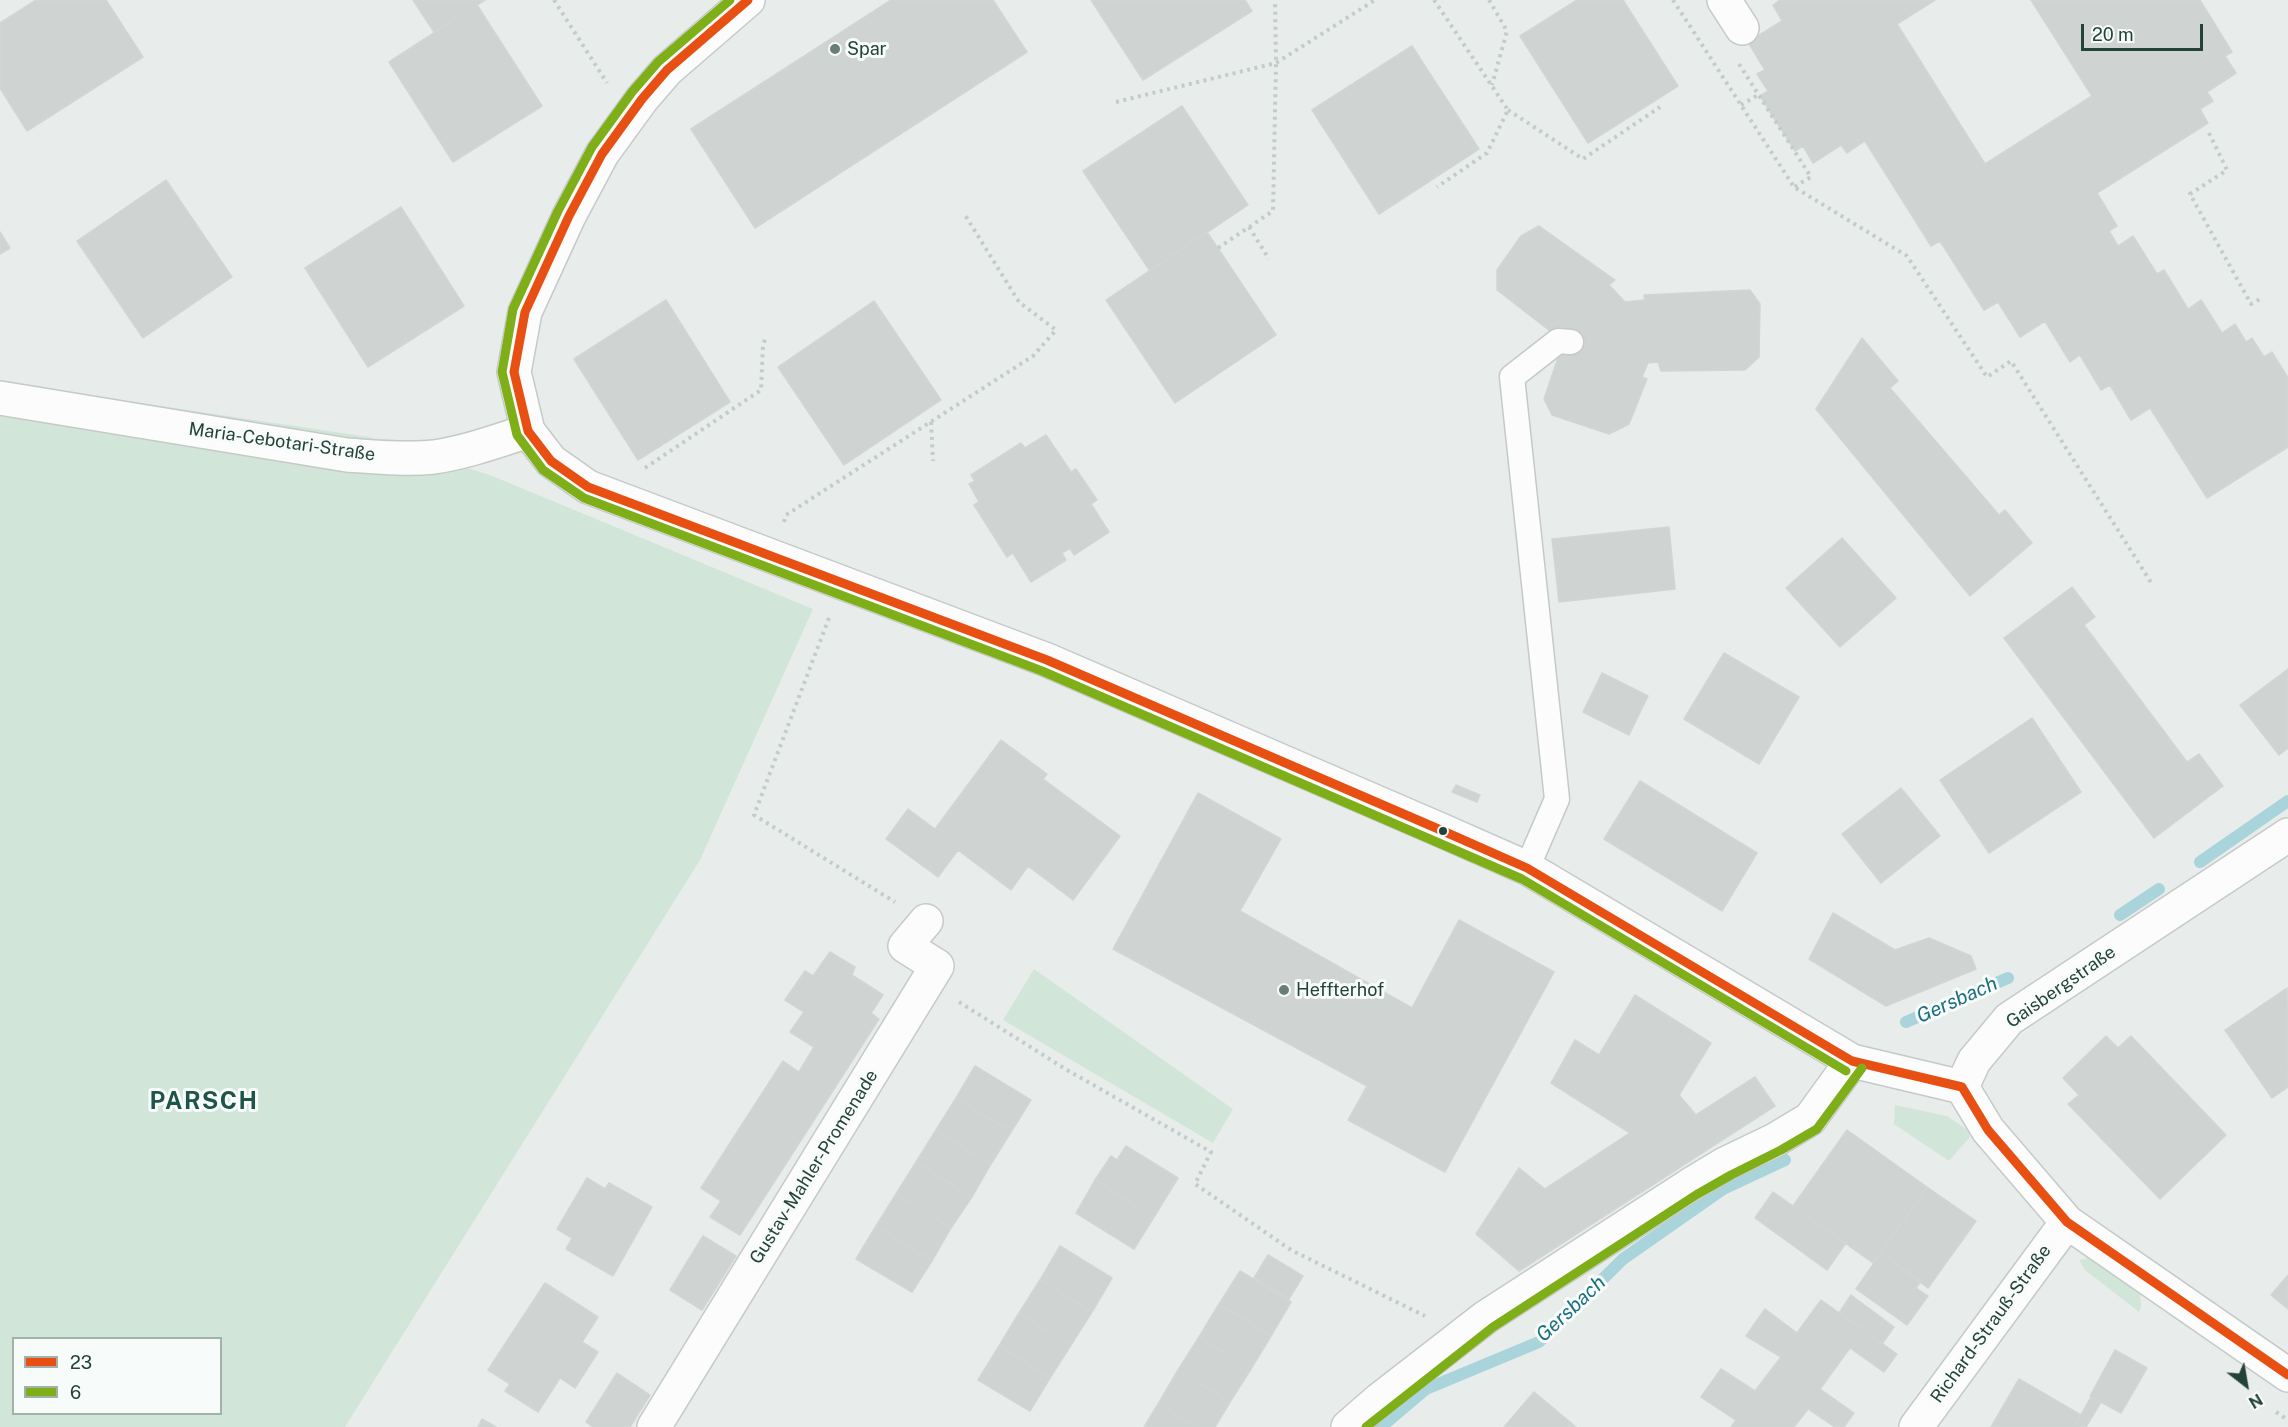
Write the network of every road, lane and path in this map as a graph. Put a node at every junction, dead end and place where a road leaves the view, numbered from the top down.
1 (554, 0) edge
2 (748, 0) edge
3 (1275, 0) edge
4 (1375, 0) edge
5 (1434, 0) edge
6 (1489, 0) edge
7 (1673, 0) edge
8 (1724, 0) edge
9 (1738, 43) joint
10 (1276, 63) junction
11 (1726, 63) dead end
12 (1718, 68) junction
13 (1492, 86) junction
14 (1758, 94) junction
15 (1116, 102) dead end
16 (1741, 105) junction
17 (1660, 107) dead end
18 (1508, 110) junction
19 (629, 116) junction
20 (2209, 133) dead end
21 (1437, 187) dead end
22 (1794, 188) junction
23 (965, 215) dead end
24 (1249, 227) junction
25 (1218, 248) dead end
26 (1269, 259) dead end
27 (2259, 299) dead end
28 (766, 337) dead end
29 (1571, 342) dead end
30 (0, 398) edge
31 (931, 422) junction
32 (528, 431) junction
33 (933, 461) dead end
34 (607, 493) junction
35 (771, 558) junction
36 (842, 584) junction
37 (2152, 584) dead end
38 (2288, 835) edge
39 (1527, 868) junction
40 (926, 921) joint
41 (937, 966) junction
42 (1852, 1061) junction
43 (1962, 1087) junction
44 (2067, 1222) junction
45 (1464, 1335) junction
46 (2288, 1374) edge
47 (654, 1427) edge
48 (1348, 1427) edge
49 (1916, 1427) edge

1 - 19 path
2 - 19 street
3 - 10 path
4 - 10 path
5 - 13 path
6 - 13 path
7 - 12 path
8 - 9 street
9 - 14 path
10 - 15 path
10 - 24 path
11 - 12 path
12 - 16 path
13 - 18 path
14 - 16 path
14 - 22 path
16 - 22 path
17 - 18 path
18 - 21 path
19 - 32 street
20 - 27 path
22 - 37 path
23 - 31 path
24 - 25 path
24 - 26 path
28 - 34 path
29 - 39 lane
30 - 32 street, Maria-Cebotari-Straße
31 - 33 path
31 - 35 path
32 - 34 street
34 - 35 street
35 - 36 street
36 - 39 street
36 - 40 path
38 - 43 street, Gaisbergstraße
39 - 42 street
40 - 41 street
41 - 45 path
41 - 47 street, Gustav-Mahler-Promenade
42 - 43 street
42 - 45 street
43 - 44 street
44 - 46 street
44 - 49 street, Richard-Strauß-Straße
45 - 48 street

